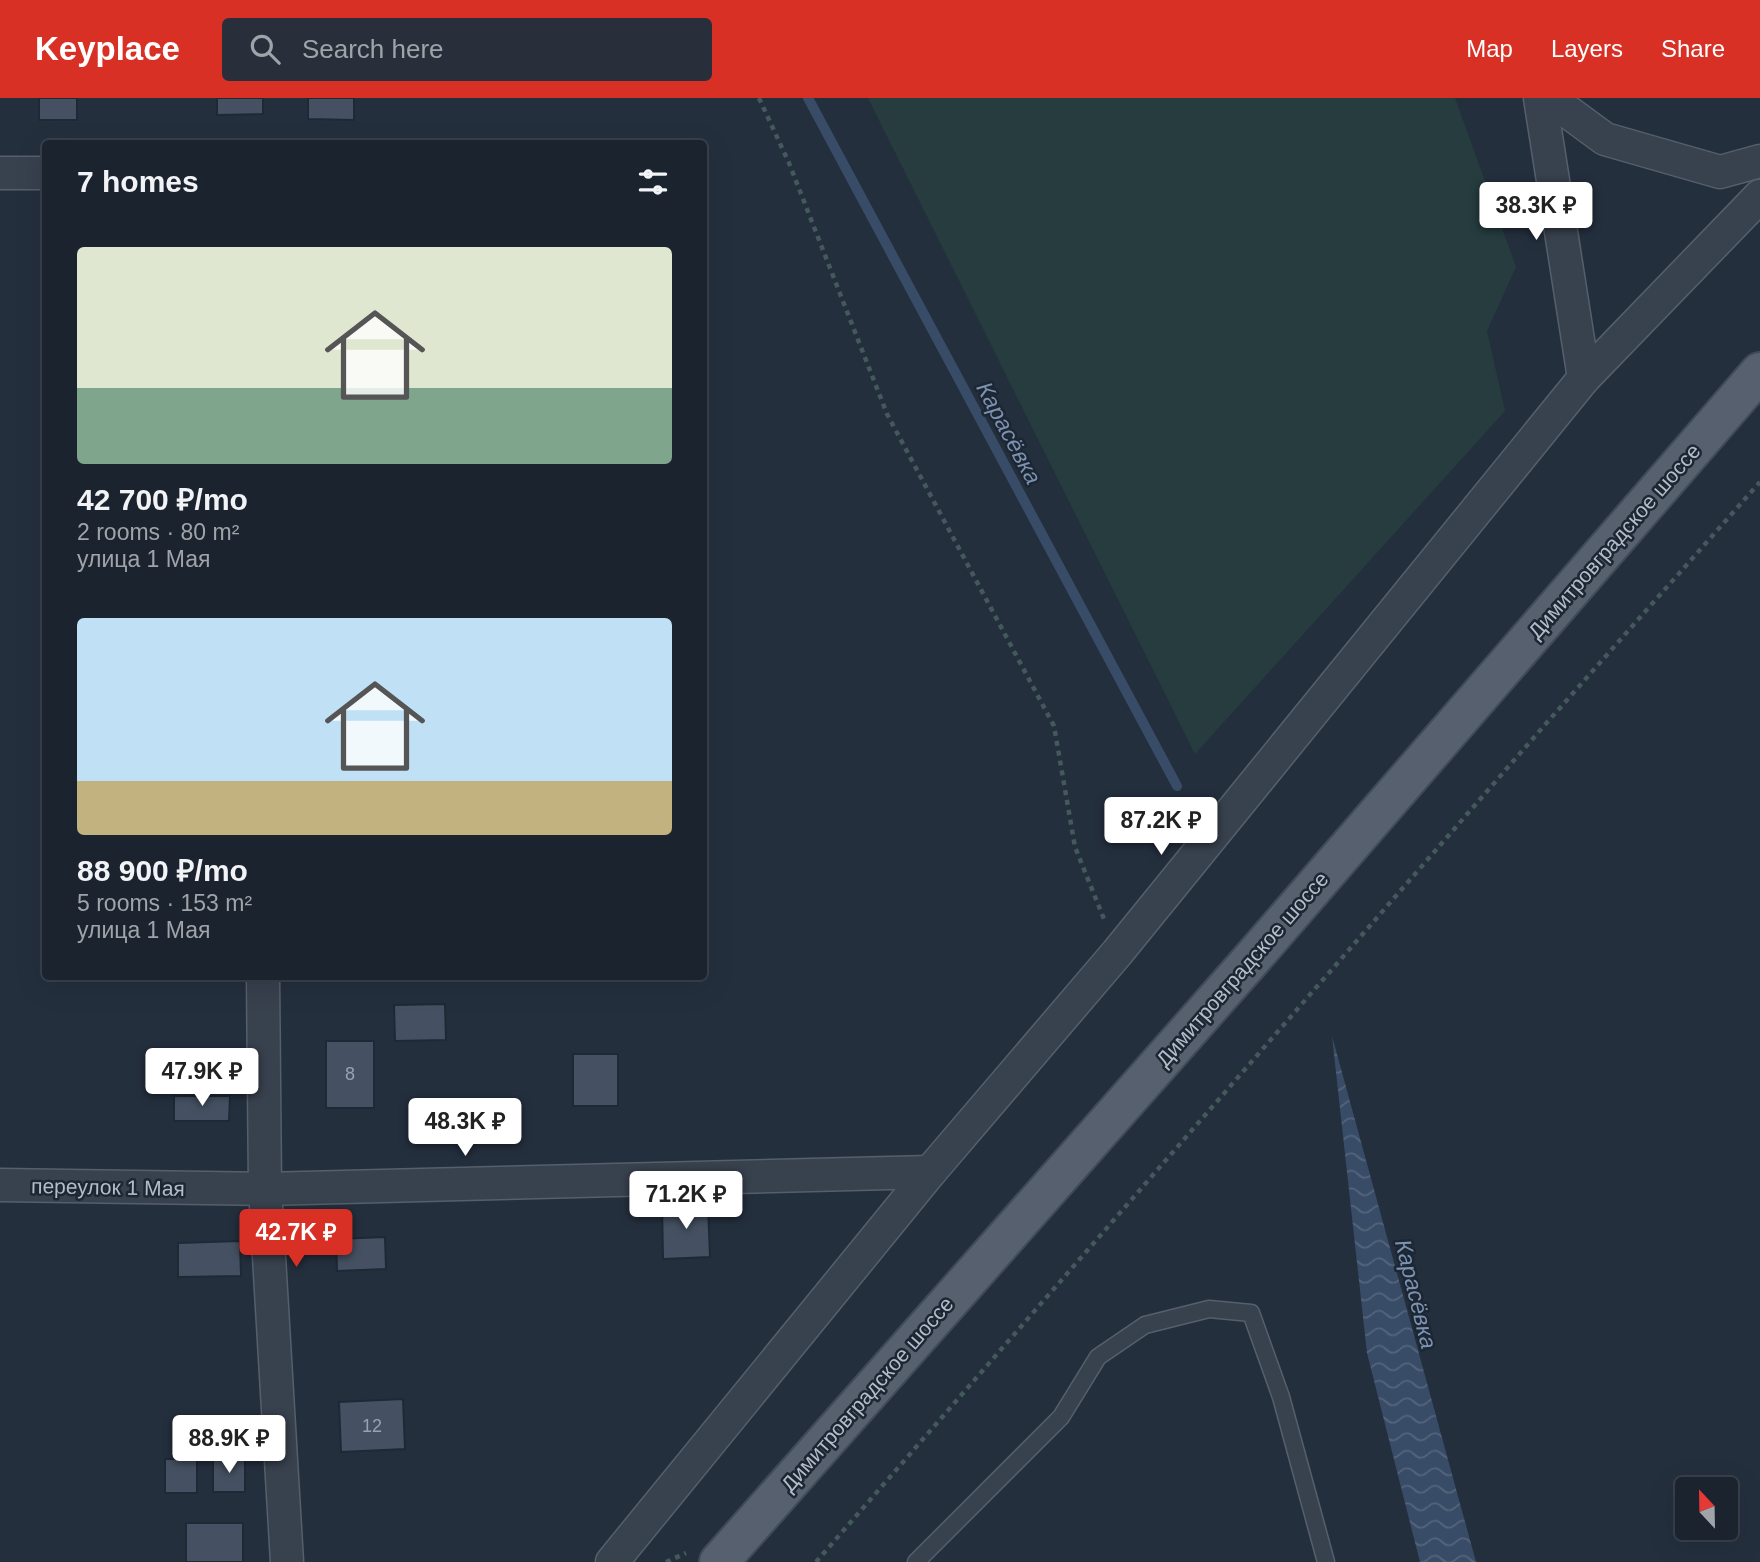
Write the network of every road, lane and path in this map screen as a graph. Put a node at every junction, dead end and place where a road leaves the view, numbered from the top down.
1 (759, 98) edge
2 (1540, 98) edge
3 (1549, 98) edge
4 (1760, 161) edge
5 (0, 173) edge
6 (42, 173) edge
7 (1760, 196) edge
8 (1760, 372) edge
9 (1584, 378) junction
10 (1760, 482) edge
11 (1117, 953) junction
12 (263, 980) edge
13 (930, 1172) junction
14 (0, 1185) edge
15 (265, 1189) junction
16 (287, 1562) edge
17 (612, 1562) edge
18 (719, 1562) edge
19 (816, 1562) edge
20 (916, 1562) edge
21 (1326, 1562) edge

1 - 11 path
2 - 9 street
3 - 4 street
5 - 6 street
7 - 9 street
8 - 18 main road, Димитровградское шоссе
9 - 11 street
10 - 19 path
11 - 13 street
12 - 15 street
13 - 15 street, переулок 1 Мая
13 - 17 street
14 - 15 street, переулок 1 Мая
15 - 16 street
20 - 21 lane

